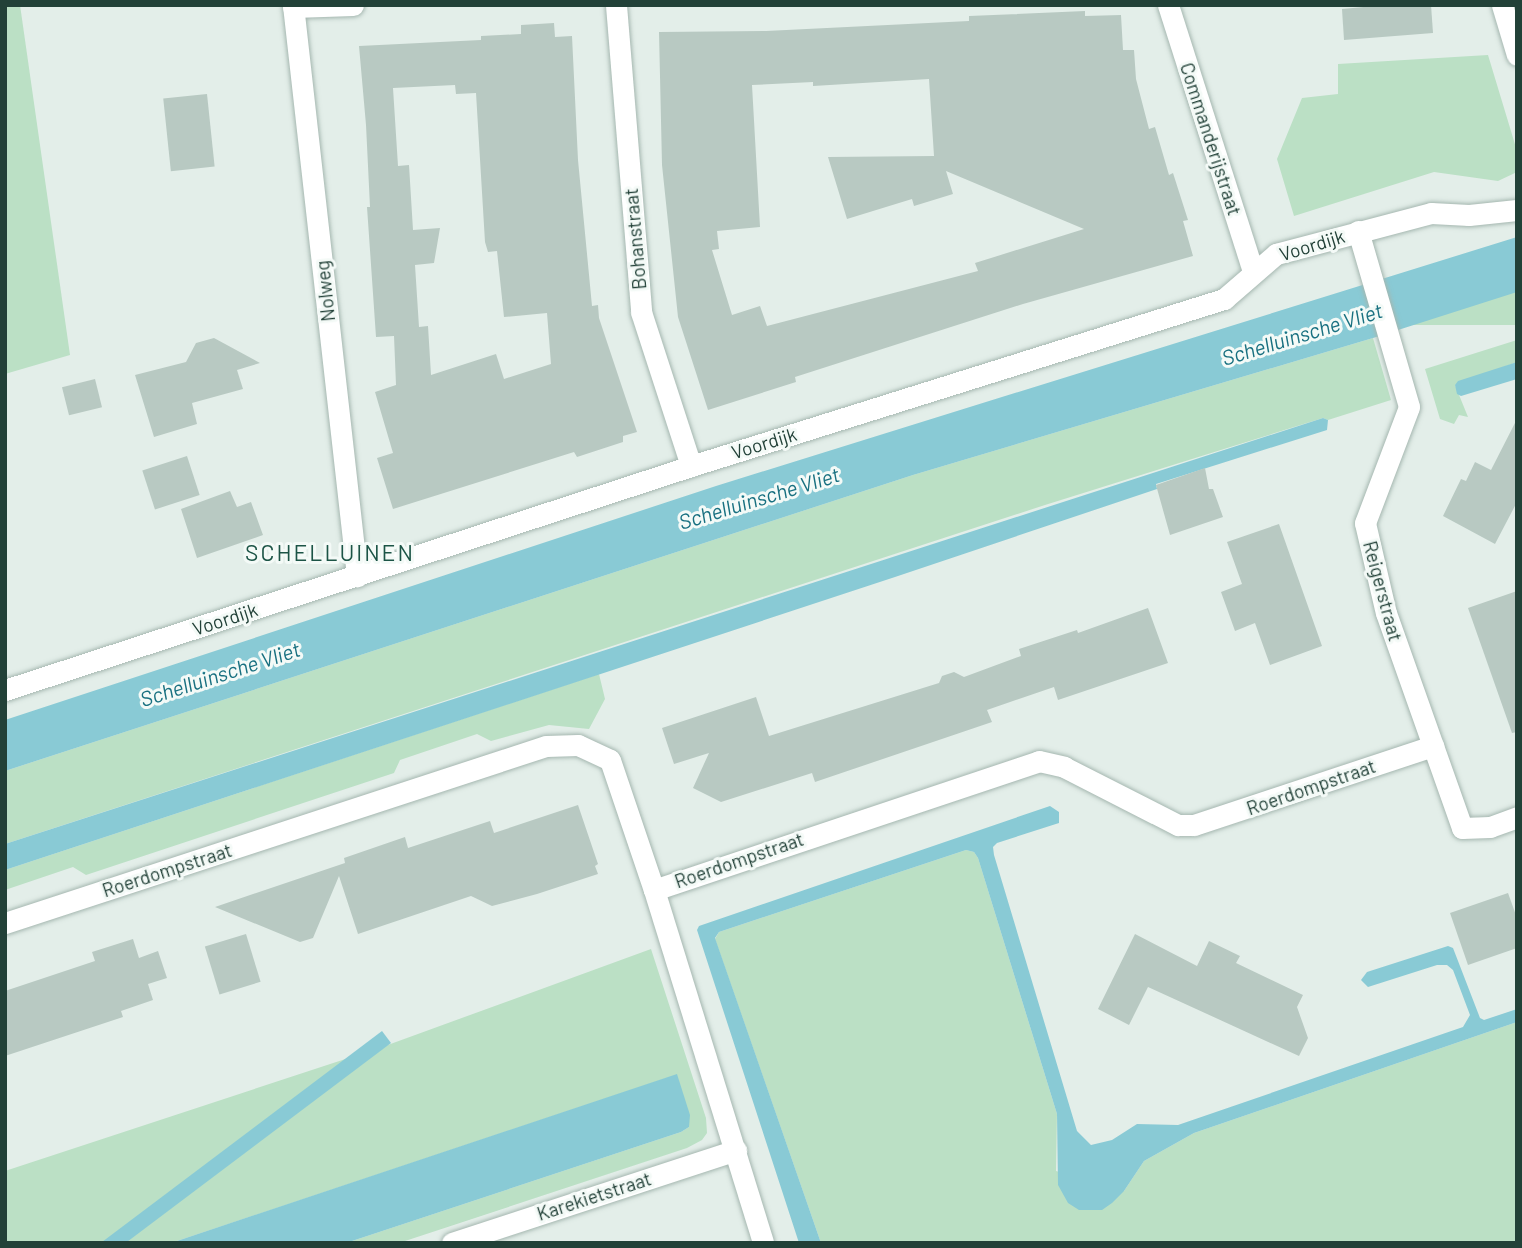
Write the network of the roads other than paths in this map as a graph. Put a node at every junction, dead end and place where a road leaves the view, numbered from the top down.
1 (353, 5) edge
2 (617, 5) edge
3 (1168, 5) edge
4 (1502, 5) edge
5 (293, 6) edge
6 (1517, 55) edge
7 (1517, 210) edge
8 (1358, 232) junction
9 (1253, 272) junction
10 (691, 466) junction
11 (357, 576) junction
12 (5, 690) edge
13 (1433, 746) junction
14 (1517, 817) edge
15 (654, 890) junction
16 (5, 923) edge
17 (736, 1150) junction
18 (452, 1243) edge
19 (764, 1243) edge

1 - 5 street
2 - 10 street, Bohanstraat
3 - 9 street, Commanderijstraat
4 - 6 street
5 - 11 street, Nolweg
7 - 8 street, Voordijk
8 - 9 street, Voordijk
8 - 13 street, Reigerstraat
9 - 10 street, Voordijk
10 - 11 street, Voordijk
11 - 12 street, Voordijk
13 - 14 street, Reigerstraat
13 - 15 street, Roerdompstraat
15 - 16 street, Roerdompstraat
15 - 17 street
17 - 18 street, Karekietstraat
17 - 19 street

